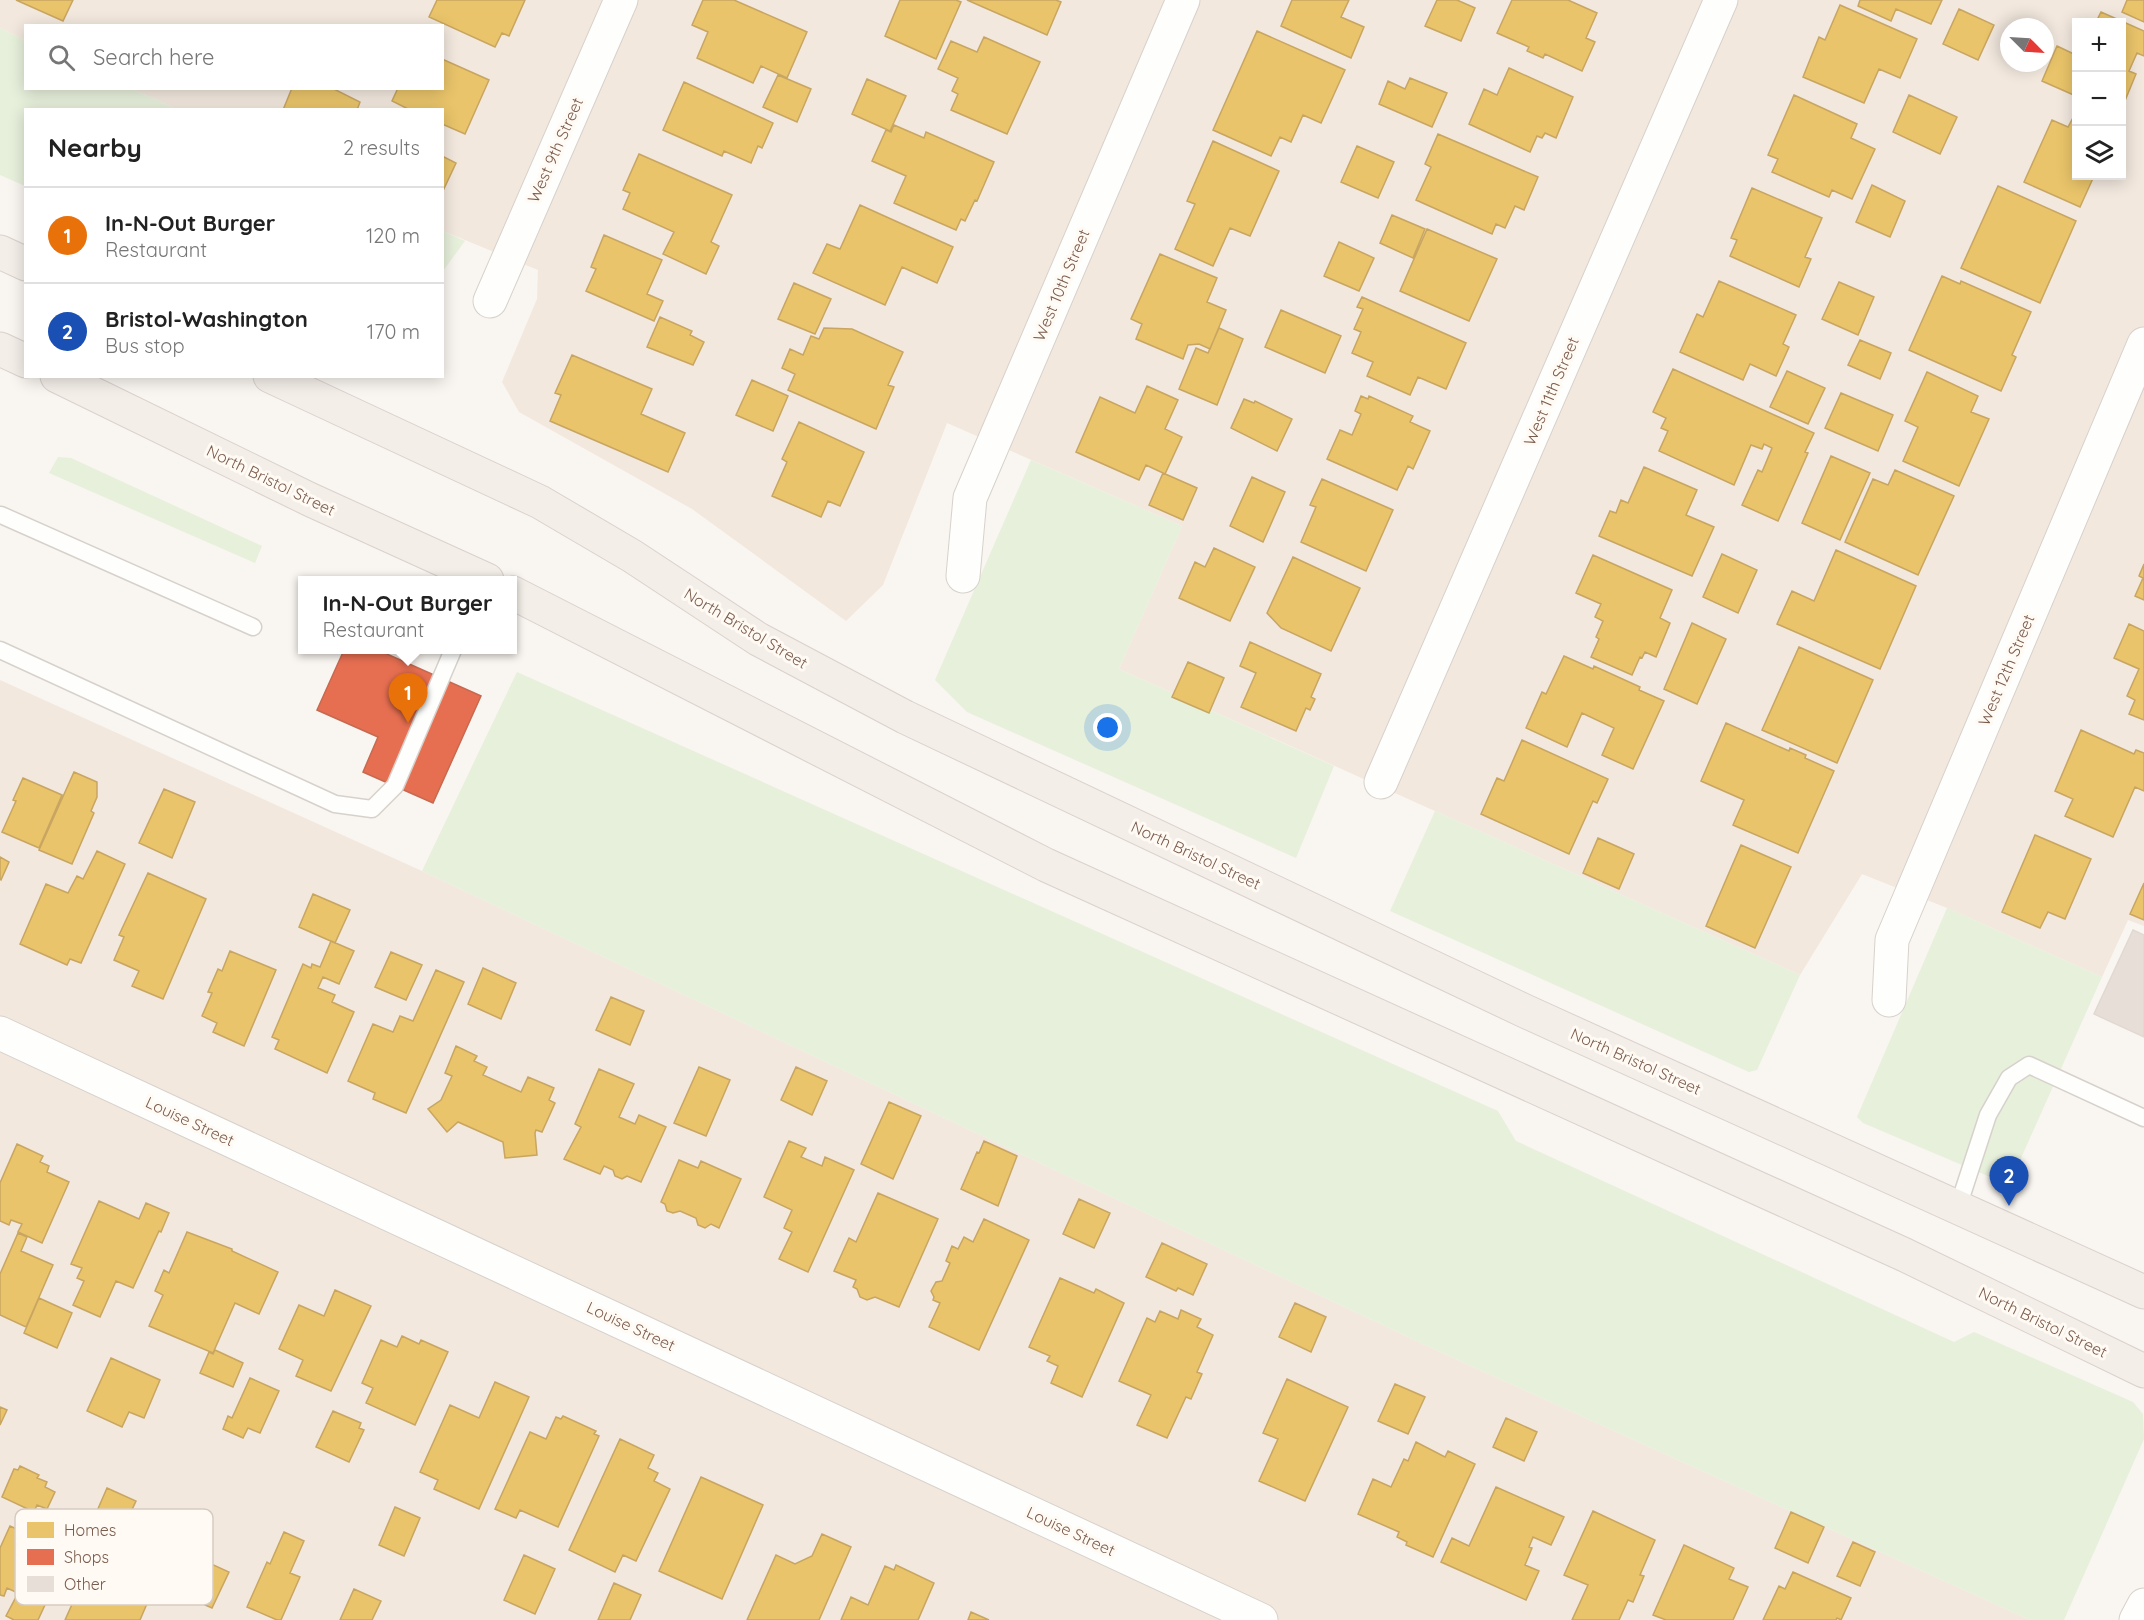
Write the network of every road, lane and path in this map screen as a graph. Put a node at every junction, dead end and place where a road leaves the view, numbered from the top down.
1 (621, 0) edge
2 (1183, 0) edge
3 (1721, 0) edge
4 (0, 252) edge
5 (24, 263) edge
6 (490, 301) dead end
7 (2144, 344) edge
8 (0, 349) edge
9 (24, 360) edge
10 (61, 378) edge
11 (274, 378) edge
12 (1, 514) edge
13 (478, 576) edge
14 (963, 576) dead end
15 (517, 595) edge
16 (253, 627) dead end
17 (0, 650) edge
18 (451, 654) edge
19 (1382, 782) dead end
20 (1889, 1000) dead end
21 (0, 1033) edge
22 (2144, 1118) edge
23 (1958, 1207) junction
24 (2144, 1292) edge
25 (2144, 1371) edge
26 (2144, 1605) edge
27 (1261, 1620) edge
28 (2136, 1620) edge

1 - 6 street, West 9th Street
2 - 14 street, West 10th Street
3 - 19 street, West 11th Street
4 - 5 main road
7 - 20 street, West 12th Street
8 - 9 main road
10 - 13 main road, North Bristol Street
11 - 23 main road, North Bristol Street
12 - 16 lane
15 - 25 main road, North Bristol Street
17 - 18 lane
21 - 27 street, Louise Street
22 - 23 lane
23 - 24 main road, North Bristol Street
26 - 28 street

